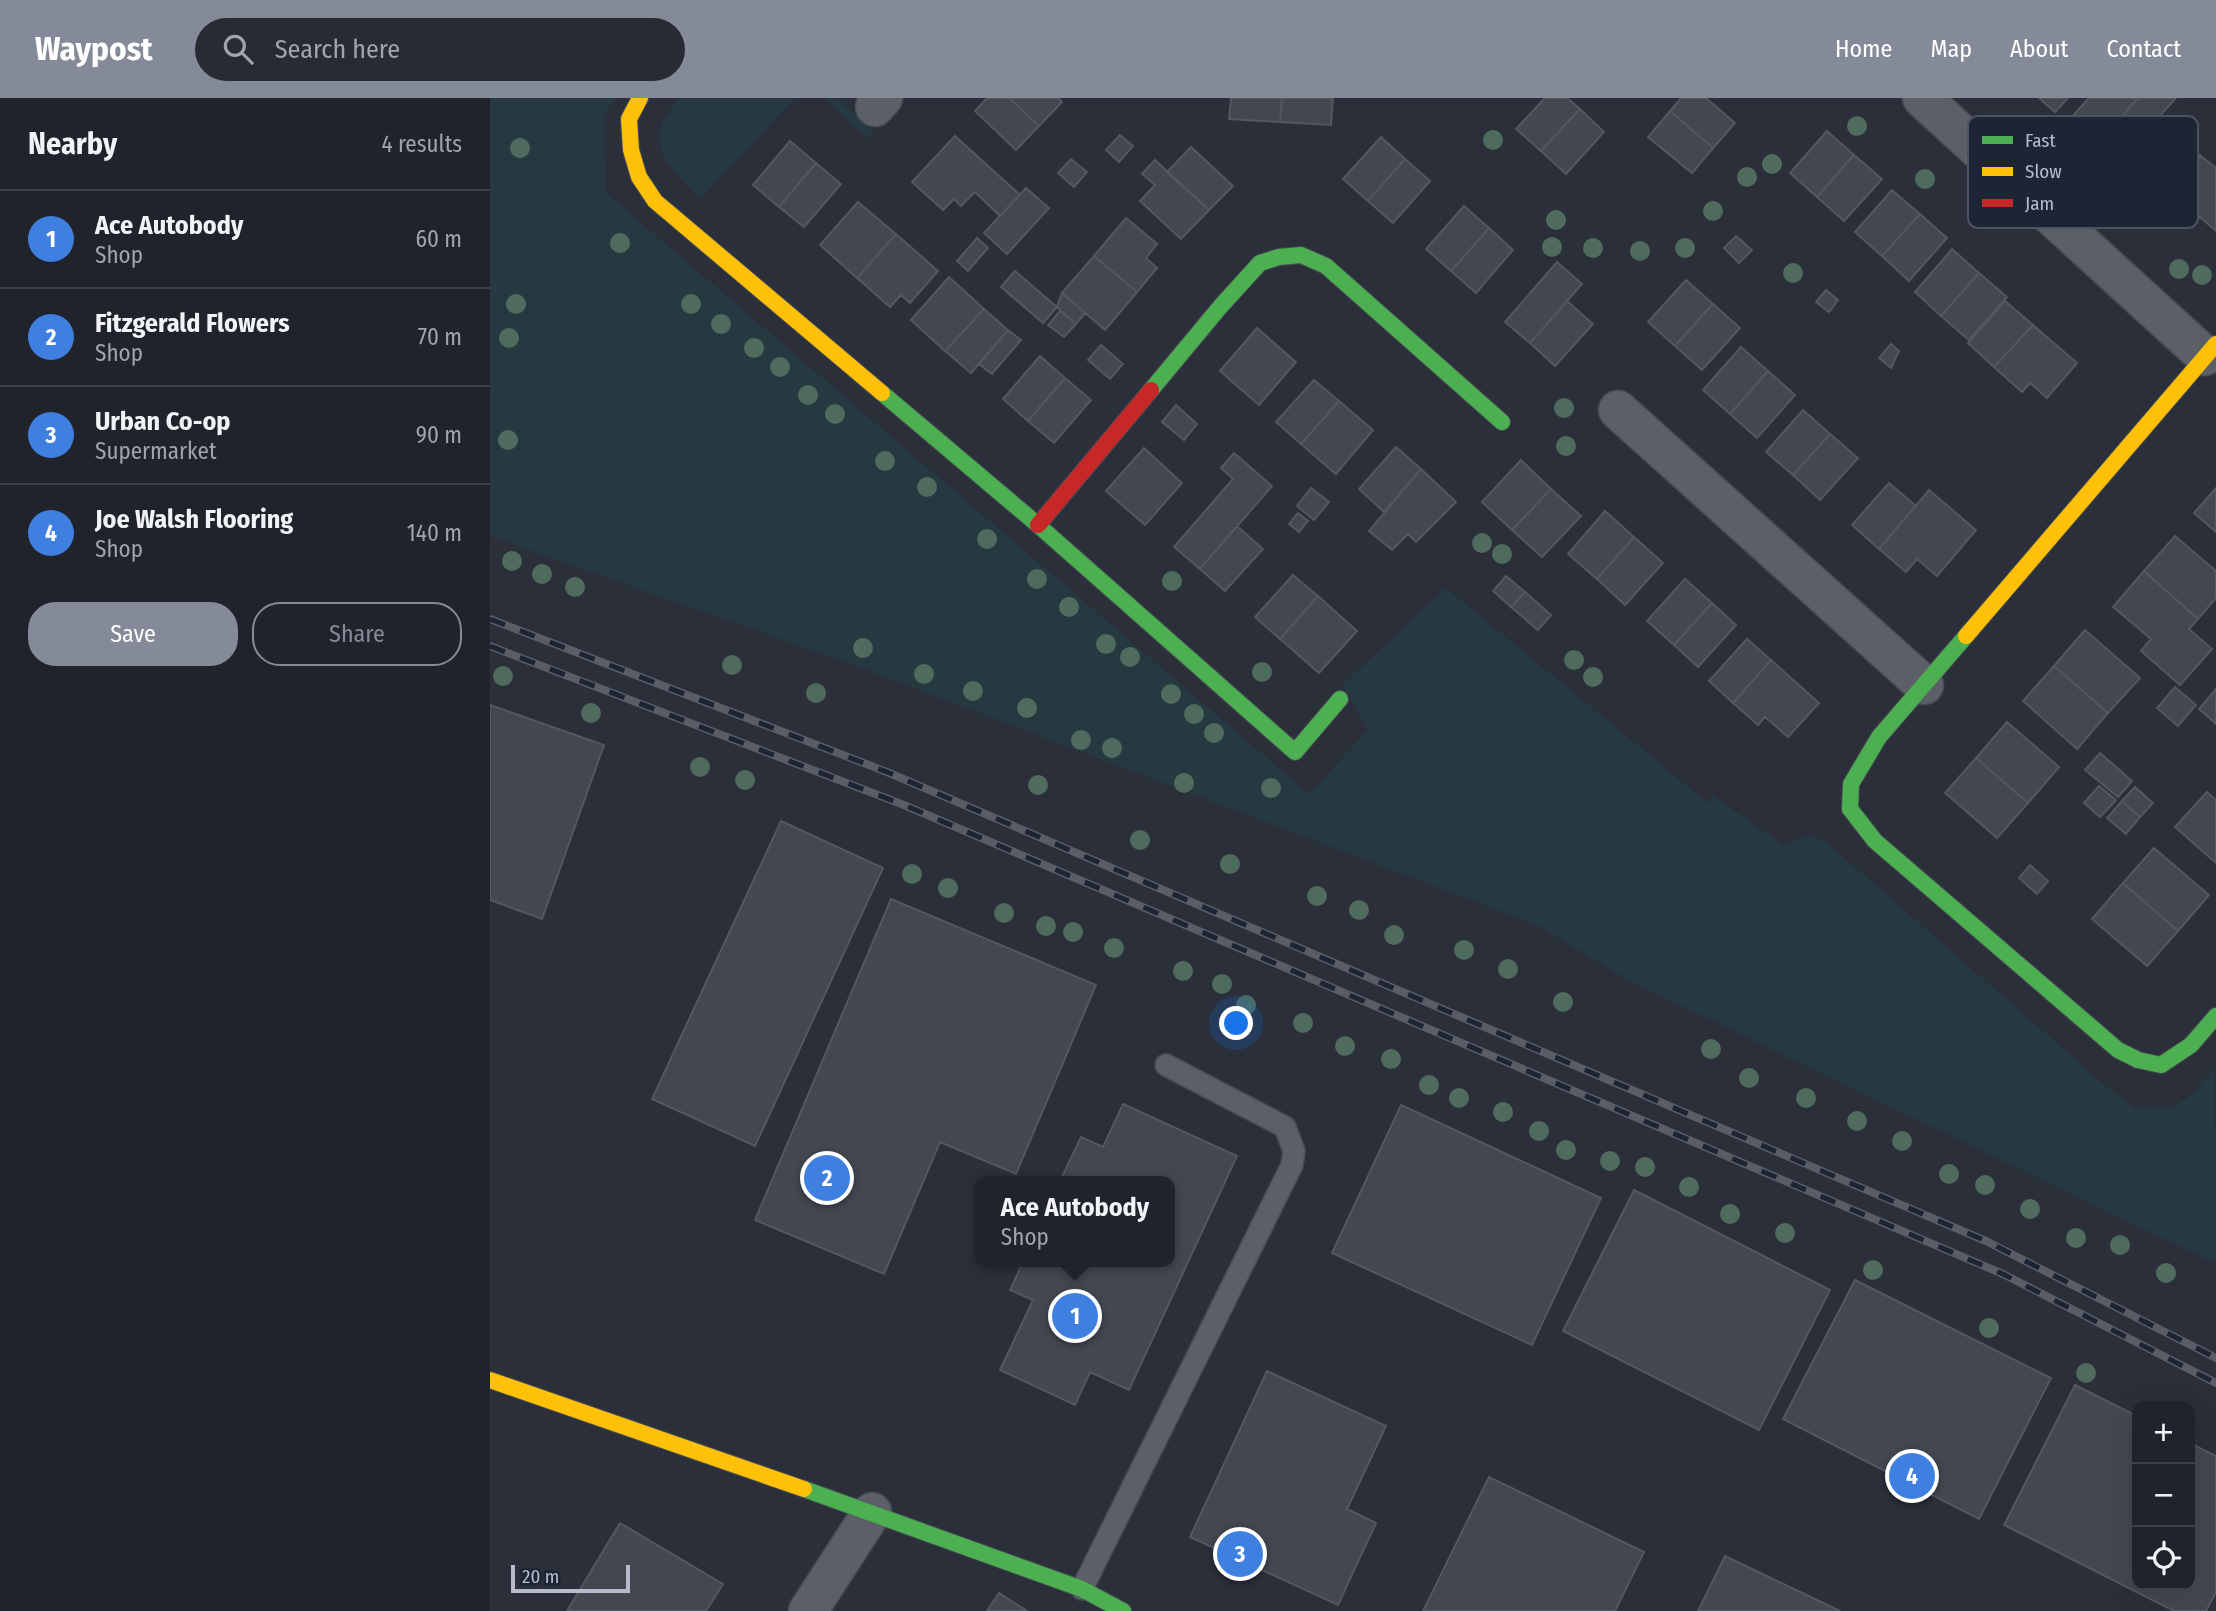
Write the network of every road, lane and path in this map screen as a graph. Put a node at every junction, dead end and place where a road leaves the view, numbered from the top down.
1 (640, 98) edge
2 (1922, 98) edge
3 (1968, 138) edge
4 (2071, 228) edge
5 (2211, 350) edge
6 (1618, 410) dead end
7 (1502, 422) dead end
8 (1038, 525) junction
9 (1924, 685) junction
10 (1340, 699) dead end
11 (2216, 1016) edge
12 (1166, 1065) dead end
13 (490, 1380) edge
14 (872, 1512) junction
15 (1082, 1589) junction
16 (808, 1611) edge
17 (1123, 1611) edge

1 - 8 street
2 - 3 street
4 - 5 street
5 - 9 street
6 - 9 street
7 - 8 street
8 - 10 street
9 - 11 street
12 - 15 lane
13 - 14 street
14 - 15 street
14 - 16 street
15 - 17 street

